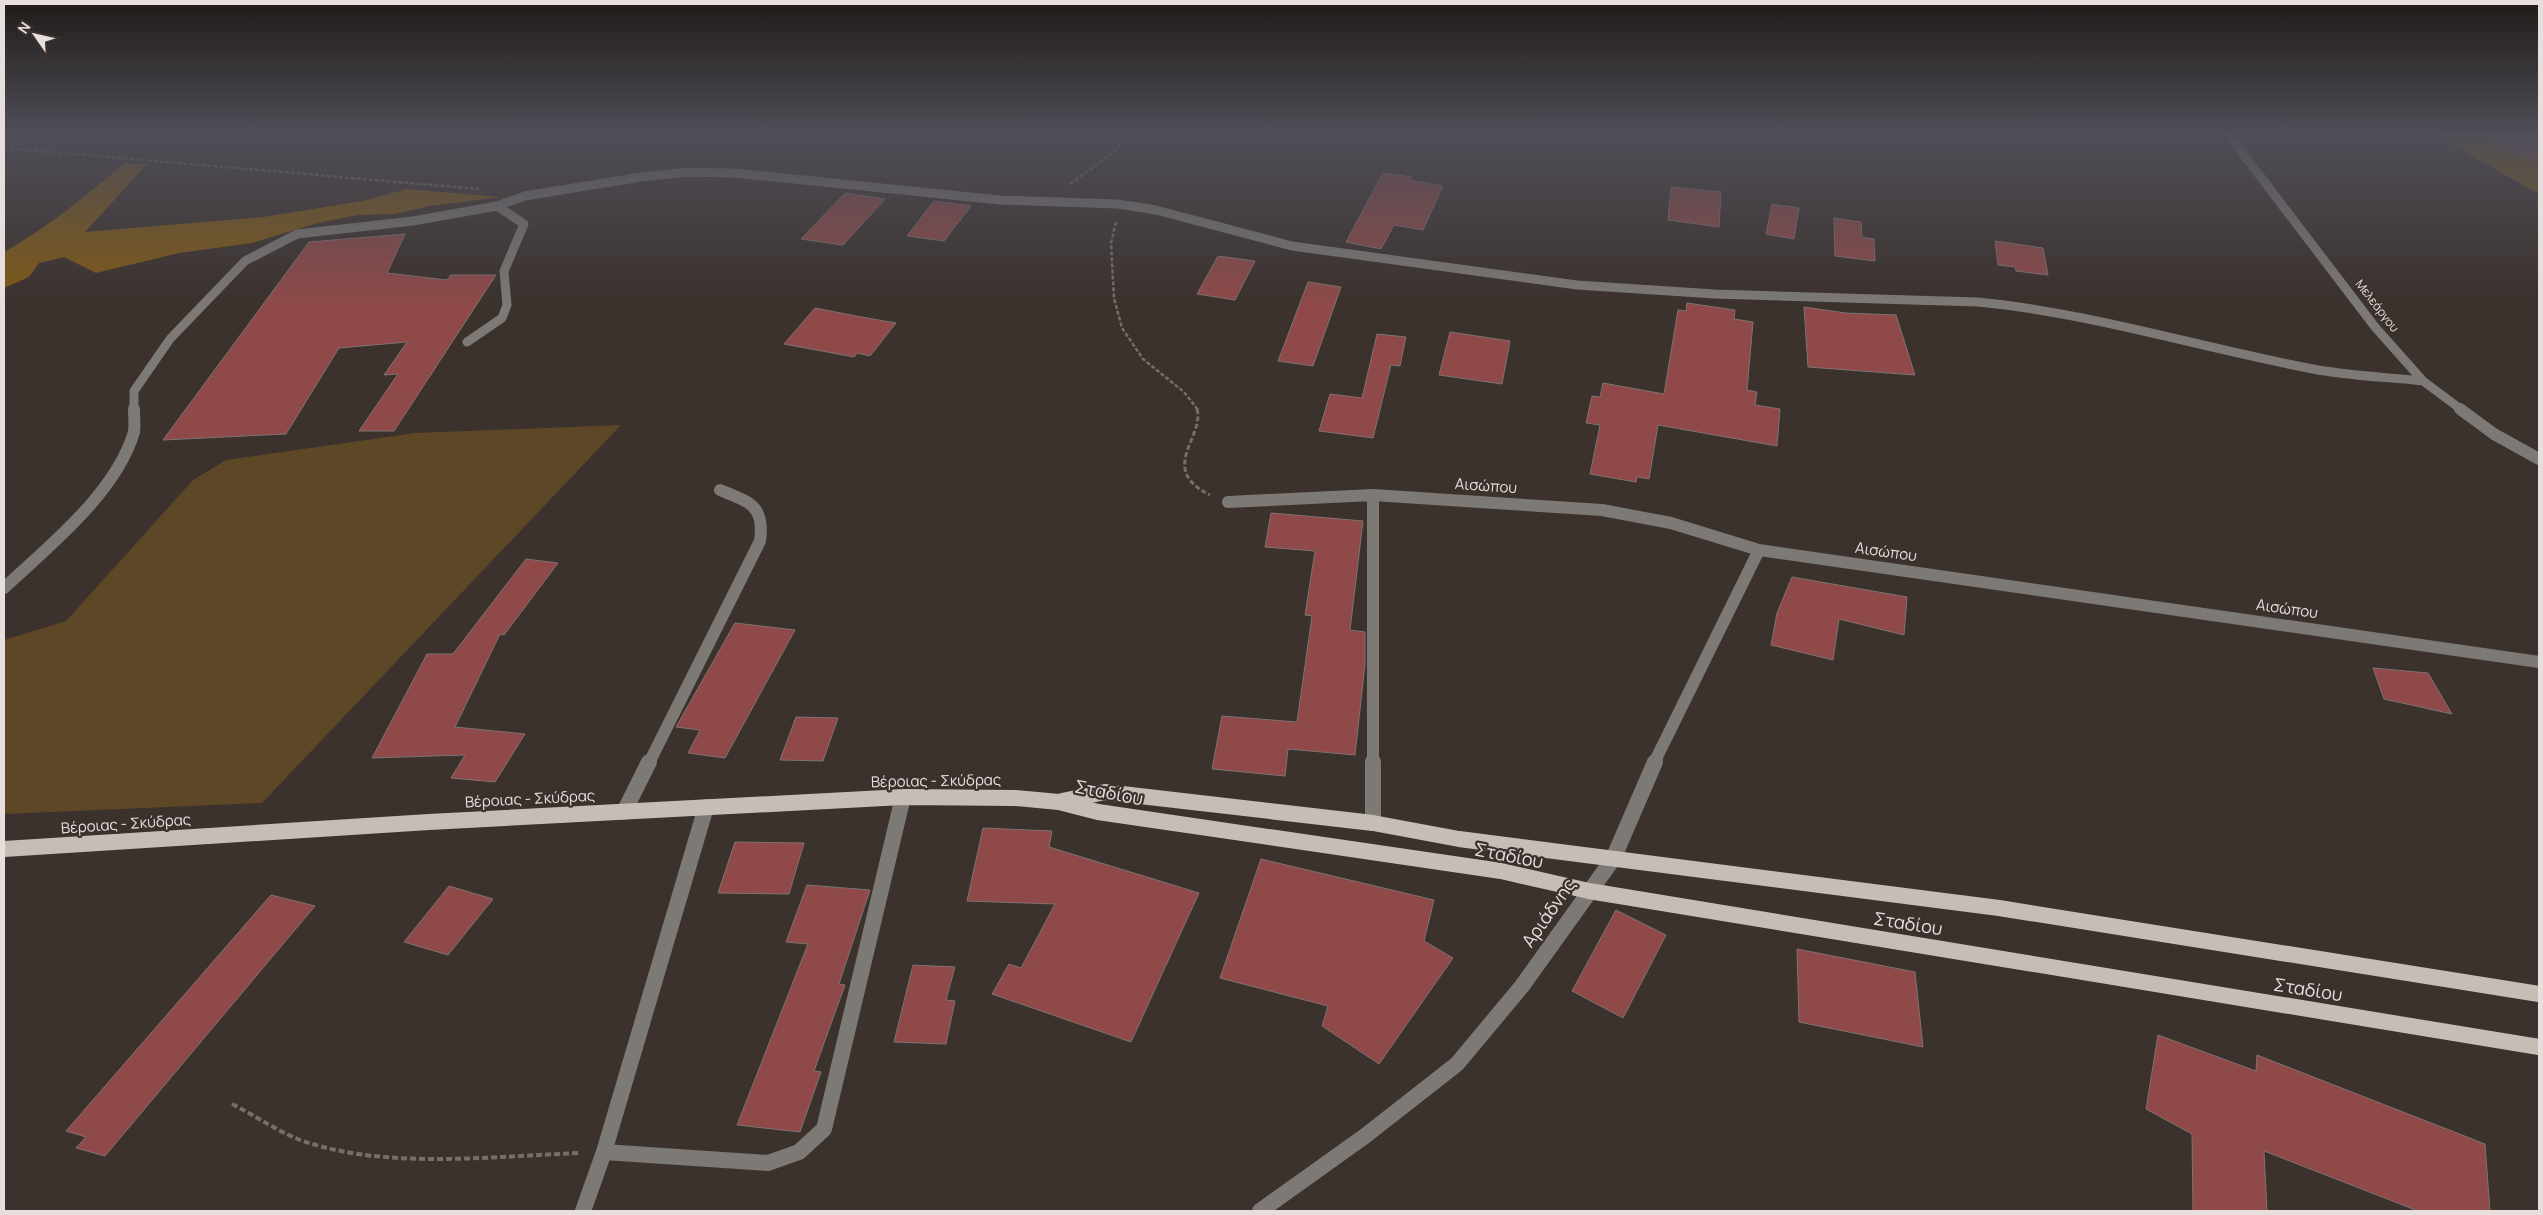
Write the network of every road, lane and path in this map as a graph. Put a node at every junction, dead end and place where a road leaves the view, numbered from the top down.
1 (561, 191) edge
2 (908, 191) edge
3 (1063, 191) edge
4 (2271, 191) edge
5 (1055, 201) junction
6 (1118, 204) junction
7 (497, 206) junction
8 (467, 342) dead end
9 (2423, 381) junction
10 (2539, 459) edge
11 (720, 490) dead end
12 (1373, 495) junction
13 (1228, 502) joint
14 (1759, 550) junction
15 (4, 588) edge
16 (2539, 662) edge
17 (903, 797) junction
18 (1059, 802) junction
19 (706, 807) junction
20 (624, 812) junction
21 (1373, 824) junction
22 (4, 849) edge
23 (1613, 859) junction
24 (1589, 891) junction
25 (2539, 994) edge
26 (2539, 1047) edge
27 (232, 1104) dead end
28 (604, 1152) junction
29 (582, 1211) edge
30 (1260, 1211) edge

1 - 7 street
2 - 5 street
3 - 5 path
4 - 9 street, Μελεάργου
5 - 6 street
6 - 9 street
6 - 13 path
7 - 8 street
7 - 15 street
9 - 10 street, Μελεάργου
11 - 20 street
12 - 13 street, Αισώπου
12 - 14 street, Αισώπου
12 - 21 street
14 - 16 street, Αισώπου
14 - 23 street, Αριάδνης
17 - 18 main road, Βέροιας - Σκύδρας
17 - 19 main road, Βέροιας - Σκύδρας
17 - 28 street
18 - 21 main road, Σταδίου
18 - 24 main road, Σταδίου
19 - 20 main road, Βέροιας - Σκύδρας
19 - 28 street
20 - 22 main road, Βέροιας - Σκύδρας
21 - 23 main road, Σταδίου
23 - 24 street, Αριάδνης
23 - 25 main road, Σταδίου
24 - 26 main road, Σταδίου
24 - 30 street, Αριάδνης
27 - 28 path
28 - 29 street

